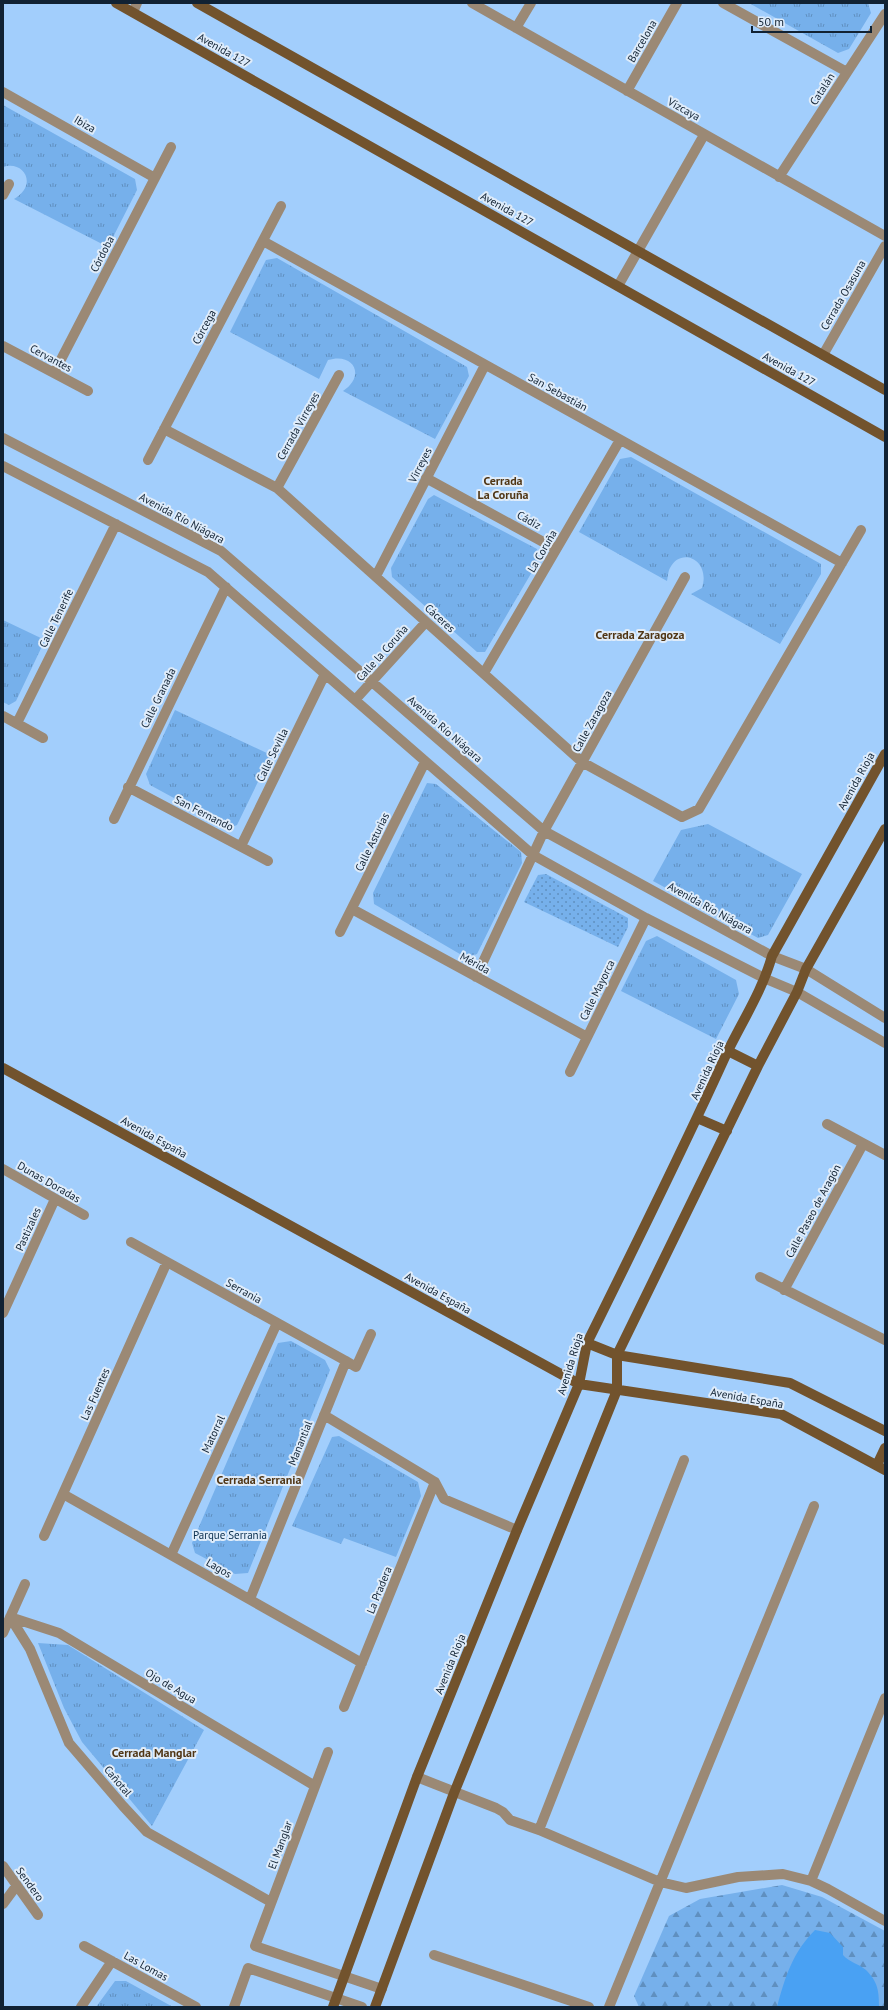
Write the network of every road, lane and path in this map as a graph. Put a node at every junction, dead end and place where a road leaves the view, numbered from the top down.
1 (116, 3) edge
2 (197, 3) edge
3 (472, 3) edge
4 (530, 3) edge
5 (678, 3) edge
6 (723, 3) edge
7 (135, 8) edge
8 (885, 14) edge
9 (516, 28) junction
10 (847, 72) junction
11 (627, 91) junction
12 (3, 92) edge
13 (704, 135) junction
14 (171, 147) dead end
15 (779, 177) junction
16 (155, 178) junction
17 (9, 184) dead end
18 (3, 195) edge
19 (281, 206) dead end
20 (885, 236) edge
21 (263, 241) junction
22 (885, 246) edge
23 (638, 251) junction
24 (618, 286) junction
25 (3, 346) edge
26 (823, 355) junction
27 (486, 365) junction
28 (54, 373) junction
29 (339, 374) dead end
30 (885, 390) edge
31 (88, 391) dead end
32 (164, 429) junction
33 (885, 437) edge
34 (3, 438) edge
35 (620, 440) junction
36 (148, 460) dead end
37 (3, 466) edge
38 (426, 478) junction
39 (278, 488) junction
40 (116, 524) junction
41 (861, 530) dead end
42 (556, 549) junction
43 (842, 563) junction
44 (376, 576) junction
45 (685, 577) dead end
46 (226, 587) junction
47 (426, 622) junction
48 (484, 673) junction
49 (325, 674) junction
50 (372, 682) junction
51 (355, 700) junction
52 (3, 716) edge
53 (17, 723) junction
54 (43, 738) dead end
55 (885, 754) edge
56 (425, 762) junction
57 (582, 762) junction
58 (128, 788) junction
59 (114, 819) dead end
60 (885, 829) edge
61 (544, 831) junction
62 (241, 846) junction
63 (533, 855) junction
64 (268, 861) dead end
65 (352, 909) junction
66 (646, 918) junction
67 (340, 932) dead end
68 (772, 956) junction
69 (806, 969) junction
70 (476, 977) junction
71 (766, 979) junction
72 (798, 992) junction
73 (885, 1018) edge
74 (587, 1037) junction
75 (885, 1043) edge
76 (728, 1051) junction
77 (758, 1066) junction
78 (3, 1068) edge
79 (570, 1072) dead end
80 (698, 1118) junction
81 (827, 1124) dead end
82 (727, 1131) junction
83 (863, 1144) junction
84 (885, 1155) edge
85 (3, 1169) edge
86 (55, 1199) junction
87 (84, 1215) dead end
88 (131, 1242) dead end
89 (167, 1262) junction
90 (760, 1277) dead end
91 (784, 1290) junction
92 (3, 1313) edge
93 (277, 1323) junction
94 (371, 1334) dead end
95 (885, 1340) edge
96 (587, 1343) junction
97 (617, 1355) junction
98 (346, 1361) junction
99 (579, 1384) junction
100 (617, 1390) junction
101 (324, 1415) junction
102 (885, 1431) edge
103 (885, 1448) edge
104 (684, 1460) dead end
105 (881, 1467) edge
106 (436, 1482) junction
107 (63, 1494) junction
108 (814, 1506) dead end
109 (517, 1530) junction
110 (44, 1536) dead end
111 (171, 1555) junction
112 (25, 1584) dead end
113 (250, 1599) junction
114 (10, 1617) junction
115 (3, 1633) edge
116 (362, 1663) junction
117 (885, 1698) edge
118 (344, 1707) dead end
119 (328, 1752) dead end
120 (417, 1777) junction
121 (315, 1786) junction
122 (454, 1793) junction
123 (539, 1830) junction
124 (3, 1866) edge
125 (660, 1882) junction
126 (810, 1882) junction
127 (17, 1885) junction
128 (272, 1902) junction
129 (3, 1904) edge
130 (38, 1915) dead end
131 (885, 1921) edge
132 (84, 1946) dead end
133 (434, 1955) dead end
134 (112, 1961) junction
135 (344, 1977) junction
136 (382, 1989) junction
137 (334, 2002) edge
138 (81, 2007) edge
139 (196, 2007) edge
140 (234, 2007) edge
141 (362, 2007) edge
142 (375, 2007) edge
143 (589, 2007) edge
144 (609, 2007) edge

1 - 7 main road, Avenida 127
2 - 23 main road
3 - 9 street, Vizcaya
4 - 9 street
5 - 11 street, Barcelona
6 - 10 street
7 - 24 main road, Avenida 127
8 - 10 street, Catalán
9 - 11 street, Vizcaya
10 - 15 street, Catalán
11 - 13 street, Vizcaya
12 - 16 street, Ibiza
13 - 15 street, Vizcaya
13 - 23 street
14 - 16 street, Córdoba
15 - 20 street, Vizcaya
16 - 28 street, Córdoba
17 - 18 street
19 - 21 street, Córcega
21 - 27 street, San Sebastián
21 - 32 street, Córcega
22 - 26 street, Cerrada Osasuna
23 - 24 street
23 - 26 main road
24 - 33 main road, Avenida 127
25 - 28 street, Cervantes
26 - 30 main road
27 - 35 street, San Sebastián
27 - 38 street, Virreyes
28 - 31 street, Cervantes
29 - 39 street, Cerrada Virreyes
32 - 36 street, Córcega
32 - 39 street, Cáceres
34 - 50 street, Avenida Río Niágara
35 - 42 street, La Coruña
35 - 43 street, San Sebastián
37 - 40 street
38 - 42 street, Cádiz
38 - 44 street, Virreyes
39 - 44 street, Cáceres
40 - 46 street
40 - 53 street, Calle Tenerife
41 - 43 street
42 - 48 street, La Coruña
43 - 57 street, Cáceres
44 - 47 street, Cáceres
45 - 57 street, Calle Zaragoza
46 - 49 street
46 - 58 street, Calle Granada
47 - 48 street, Cáceres
47 - 50 street, Calle la Coruña
48 - 57 street, Cáceres
49 - 51 street
49 - 62 street, Calle Sevilla
50 - 51 street, Calle la Coruña
50 - 61 street, Avenida Río Niágara
51 - 56 street
52 - 53 street
53 - 54 street
55 - 68 main road, Avenida Rioja
56 - 63 street
56 - 65 street, Calle Asturias
57 - 61 street, Calle Zaragoza
58 - 59 street, Calle Granada
58 - 62 street, San Fernando
60 - 69 main road
61 - 63 street, Calle Zaragoza
61 - 68 street, Avenida Río Niágara
62 - 64 street, San Fernando
63 - 66 street
63 - 70 street, Calle Zaragoza
65 - 67 street, Calle Asturias
65 - 70 street, Mérida
66 - 71 street
66 - 74 street, Calle Mayorca
68 - 69 street, Avenida Río Niágara
68 - 71 main road, Avenida Rioja
69 - 72 main road
69 - 73 street, Avenida Río Niágara
70 - 74 street, Mérida
71 - 72 street
71 - 76 main road, Avenida Rioja
72 - 75 street
72 - 77 main road
74 - 79 street, Calle Mayorca
76 - 77 main road
76 - 80 main road, Avenida Rioja
77 - 82 main road
78 - 99 main road, Avenida España
80 - 82 main road
80 - 96 main road, Avenida Rioja
81 - 83 street
82 - 97 main road
83 - 84 street
83 - 91 street, Calle Paseo de Aragón
85 - 86 street, Dunas Doradas
86 - 87 street, Dunas Doradas
86 - 92 street, Pastizales
88 - 89 street, Serrania
89 - 93 street, Serrania
89 - 107 street, Las Fuentes
90 - 91 street
91 - 95 street
93 - 98 street, Serrania
93 - 111 street, Matorral
94 - 98 street
96 - 97 main road, Avenida España
96 - 99 main road, Avenida Rioja
97 - 100 main road
97 - 102 main road, Avenida España
98 - 101 street, Manantial
99 - 100 main road, Avenida España
99 - 109 main road, Avenida Rioja
100 - 105 main road, Avenida España
100 - 122 main road
101 - 106 street
101 - 113 street, Manantial
103 - 105 main road
104 - 123 street
106 - 109 street
106 - 116 street, La Pradera
107 - 110 street, Las Fuentes
107 - 111 street, Lagos
108 - 125 street
109 - 120 main road, Avenida Rioja
111 - 113 street, Lagos
112 - 114 street
113 - 116 street, Lagos
114 - 115 street
114 - 121 street, Ojo de Agua
114 - 128 street, Cañotal
116 - 118 street, La Pradera
117 - 126 street
119 - 121 street, El Manglar
120 - 122 street
120 - 135 main road, Avenida Rioja
121 - 128 street, El Manglar
122 - 123 street
122 - 136 main road
123 - 125 street
124 - 127 street, Sendero
125 - 126 street
125 - 144 street
126 - 131 street
127 - 129 street
127 - 130 street, Sendero
128 - 135 street, El Manglar
132 - 134 street, Las Lomas
133 - 143 street
134 - 138 street
134 - 139 street, Las Lomas
135 - 136 street
135 - 137 main road, Avenida Rioja
136 - 142 main road
137 - 140 street
137 - 141 street

